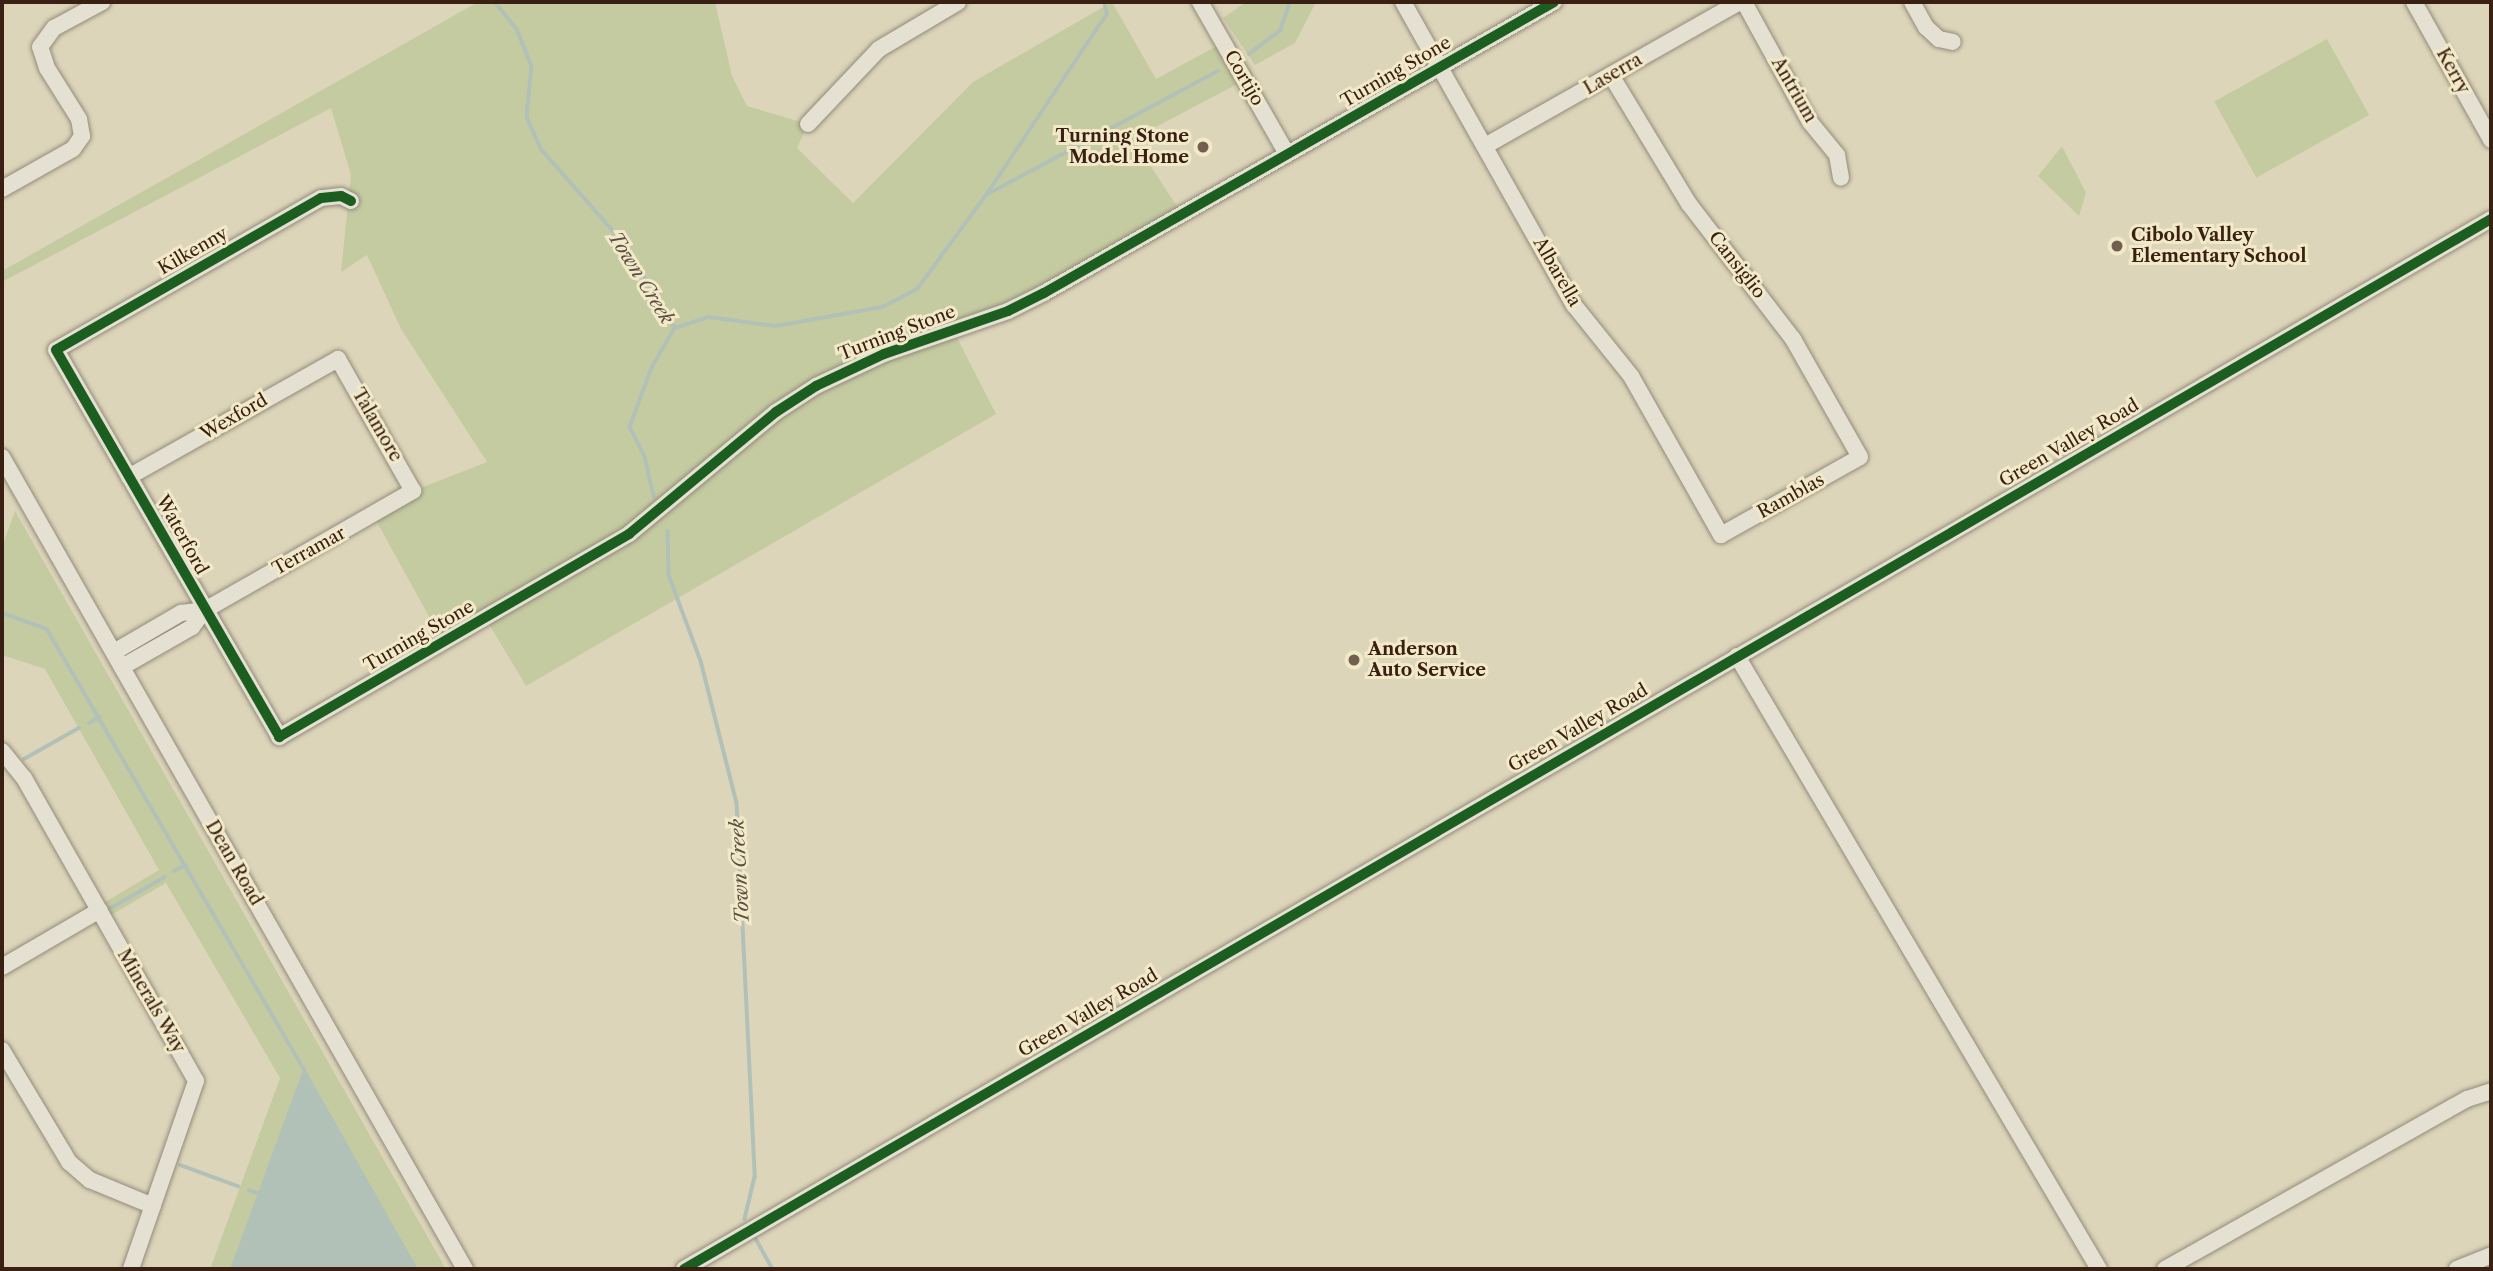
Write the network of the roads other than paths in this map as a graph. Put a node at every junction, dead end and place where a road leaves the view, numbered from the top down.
1 (102, 2) edge
2 (958, 2) edge
3 (1200, 2) edge
4 (1403, 2) edge
5 (1554, 2) edge
6 (1742, 2) edge
7 (1912, 2) edge
8 (2414, 2) edge
9 (1953, 42) dead end
10 (1440, 67) junction
11 (1611, 75) junction
12 (808, 124) dead end
13 (2491, 140) edge
14 (1485, 146) junction
15 (1287, 154) junction
16 (1841, 178) dead end
17 (2, 189) edge
18 (351, 201) dead end
19 (2491, 219) edge
20 (55, 350) joint
21 (338, 359) joint
22 (2, 457) edge
23 (1860, 457) joint
24 (130, 477) junction
25 (414, 491) joint
26 (1721, 535) joint
27 (205, 610) junction
28 (114, 652) junction
29 (1737, 656) junction
30 (122, 667) junction
31 (279, 737) joint
32 (2, 751) edge
33 (100, 911) junction
34 (2, 967) edge
35 (2, 1050) edge
36 (2491, 1091) edge
37 (153, 1206) junction
38 (2491, 1255) edge
39 (131, 1269) edge
40 (465, 1269) edge
41 (684, 1269) edge
42 (2099, 1269) edge
43 (2165, 1269) edge
44 (2457, 1269) edge

1 - 17 street
2 - 12 street
3 - 15 street, Cortijo
4 - 10 street, Albarella
5 - 10 street, Turning Stone
6 - 11 street, Laserra
6 - 16 street, Antrium
7 - 9 street
8 - 13 street, Kerry
10 - 14 street, Albarella
10 - 15 street, Turning Stone
11 - 14 street, Laserra
11 - 23 street, Cansiglio
14 - 26 street, Albarella
15 - 31 street, Turning Stone
18 - 20 street, Kilkenny
19 - 29 street, Green Valley Road
20 - 24 street, Waterford
21 - 24 street, Wexford
21 - 25 street, Talamore
22 - 28 street, Dean Road
23 - 26 street, Ramblas
24 - 27 street, Waterford
25 - 27 street, Terramar
27 - 28 street, Terramar
27 - 30 street, Terramar
27 - 31 street, Waterford
28 - 30 street, Dean Road
29 - 41 street, Green Valley Road
29 - 42 street
30 - 40 street, Dean Road
32 - 33 street, Minerals Way
33 - 34 street
33 - 37 street, Minerals Way
35 - 37 street
36 - 43 street
37 - 39 street, Minerals Way
38 - 44 street

